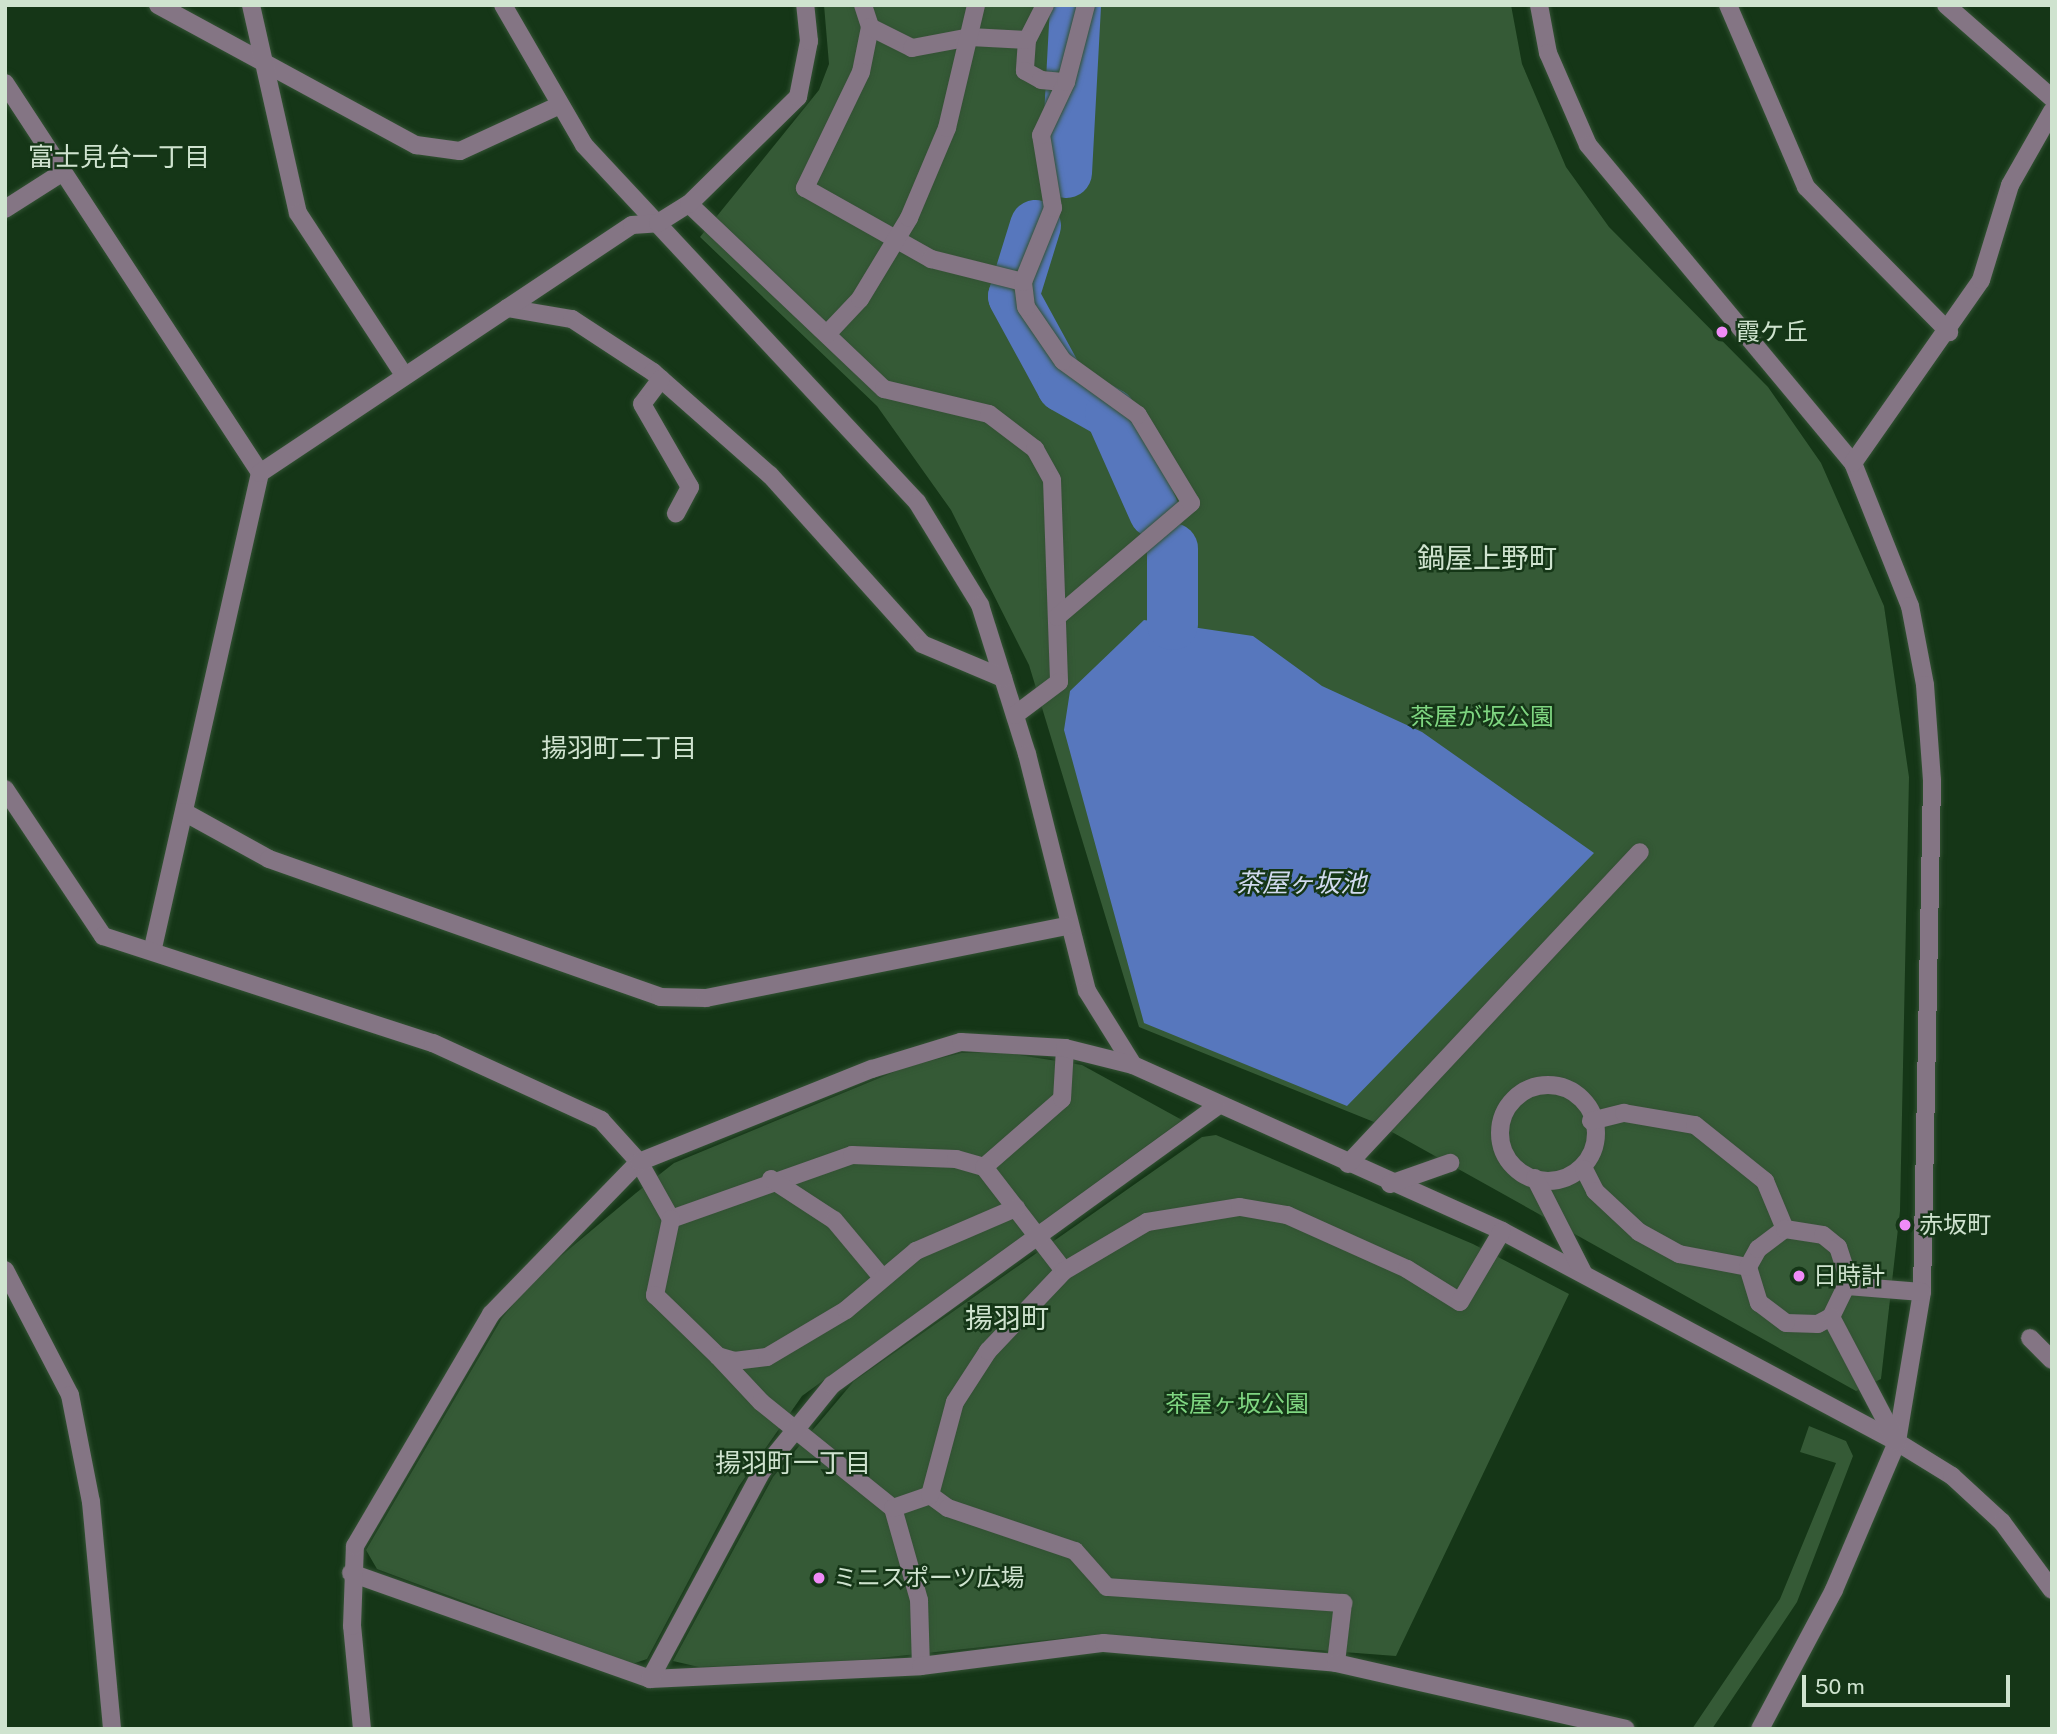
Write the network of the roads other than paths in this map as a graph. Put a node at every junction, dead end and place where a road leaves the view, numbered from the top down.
1 (158, 5) edge
2 (251, 5) edge
3 (503, 5) edge
4 (805, 5) edge
5 (863, 5) edge
6 (976, 5) edge
7 (1045, 5) edge
8 (1086, 5) edge
9 (1539, 5) edge
10 (1728, 5) edge
11 (1946, 5) edge
12 (870, 27) junction
13 (970, 37) junction
14 (1027, 40) junction
15 (264, 63) junction
16 (1066, 82) junction
17 (5, 83) edge
18 (2052, 98) edge
19 (560, 105) junction
20 (2052, 111) edge
21 (63, 172) junction
22 (689, 204) junction
23 (5, 209) edge
24 (658, 223) junction
25 (896, 240) junction
26 (1023, 282) junction
27 (507, 308) junction
28 (1949, 332) junction
29 (827, 334) junction
30 (404, 375) junction
31 (662, 379) junction
32 (1853, 463) junction
33 (260, 473) junction
34 (676, 513) dead end
35 (1057, 617) junction
36 (1003, 678) junction
37 (1015, 715) junction
38 (5, 789) edge
39 (184, 812) junction
40 (1640, 852) dead end
41 (1067, 926) junction
42 (152, 951) junction
43 (1065, 1048) junction
44 (1133, 1065) junction
45 (1216, 1107) junction
46 (1591, 1121) junction
47 (639, 1162) junction
48 (1450, 1163) dead end
49 (1348, 1164) junction
50 (984, 1167) junction
51 (1584, 1169) junction
52 (1535, 1178) junction
53 (771, 1179) junction
54 (1390, 1184) junction
55 (1016, 1208) junction
56 (671, 1219) junction
57 (1785, 1229) junction
58 (1502, 1231) junction
59 (1040, 1237) junction
60 (1748, 1267) junction
61 (5, 1270) edge
62 (1064, 1271) junction
63 (1584, 1274) junction
64 (880, 1275) junction
65 (1847, 1286) junction
66 (1922, 1292) junction
67 (1830, 1317) junction
68 (2030, 1338) dead end
69 (718, 1356) junction
70 (2052, 1360) edge
71 (792, 1428) junction
72 (1896, 1442) junction
73 (930, 1495) junction
74 (894, 1508) junction
75 (351, 1573) junction
76 (2052, 1590) edge
77 (1336, 1663) junction
78 (921, 1666) junction
79 (650, 1679) junction
80 (112, 1729) edge
81 (362, 1729) edge
82 (1626, 1729) edge
83 (1760, 1729) edge

1 - 15 street
2 - 15 street
3 - 19 street
4 - 22 street
5 - 12 street
6 - 13 street
7 - 14 street
8 - 16 street
9 - 32 street
10 - 28 street
11 - 18 street
12 - 13 street
12 - 25 street
13 - 14 street
13 - 25 street
14 - 16 street
15 - 19 street
15 - 30 street
16 - 26 street
17 - 21 street
19 - 24 street
20 - 28 street
21 - 23 street
21 - 33 street
22 - 24 street
22 - 29 street
24 - 27 street
24 - 36 street
25 - 26 street
25 - 29 street
26 - 35 street
27 - 30 street
27 - 31 street
28 - 32 street
29 - 35 street
30 - 33 street
31 - 34 street
31 - 36 street
32 - 66 street
33 - 39 street
35 - 37 street
36 - 37 street
37 - 41 street
38 - 42 street
39 - 41 street
39 - 42 street
40 - 49 street
41 - 44 street
42 - 47 street
43 - 44 street
43 - 47 street
43 - 50 street
44 - 45 street
45 - 49 street
45 - 59 street
46 - 51 street
46 - 52 street
46 - 57 street
47 - 56 street
47 - 75 street
48 - 54 street
49 - 54 street
50 - 53 street
50 - 55 street
51 - 52 street
51 - 60 street
52 - 63 street
53 - 56 street
53 - 64 street
54 - 58 street
55 - 59 street
55 - 64 street
56 - 69 street
57 - 60 street
57 - 65 street
58 - 62 street
58 - 63 street
59 - 62 street
59 - 71 street
60 - 67 street
61 - 80 street
62 - 73 street
63 - 72 street
64 - 69 street
65 - 66 street
65 - 67 street
66 - 72 street
67 - 72 street
68 - 70 street
69 - 71 street
71 - 74 street
71 - 79 street
72 - 76 street
72 - 83 street
73 - 74 street
73 - 77 street
74 - 78 street
75 - 79 street
75 - 81 street
77 - 78 street
77 - 82 street
78 - 79 street

